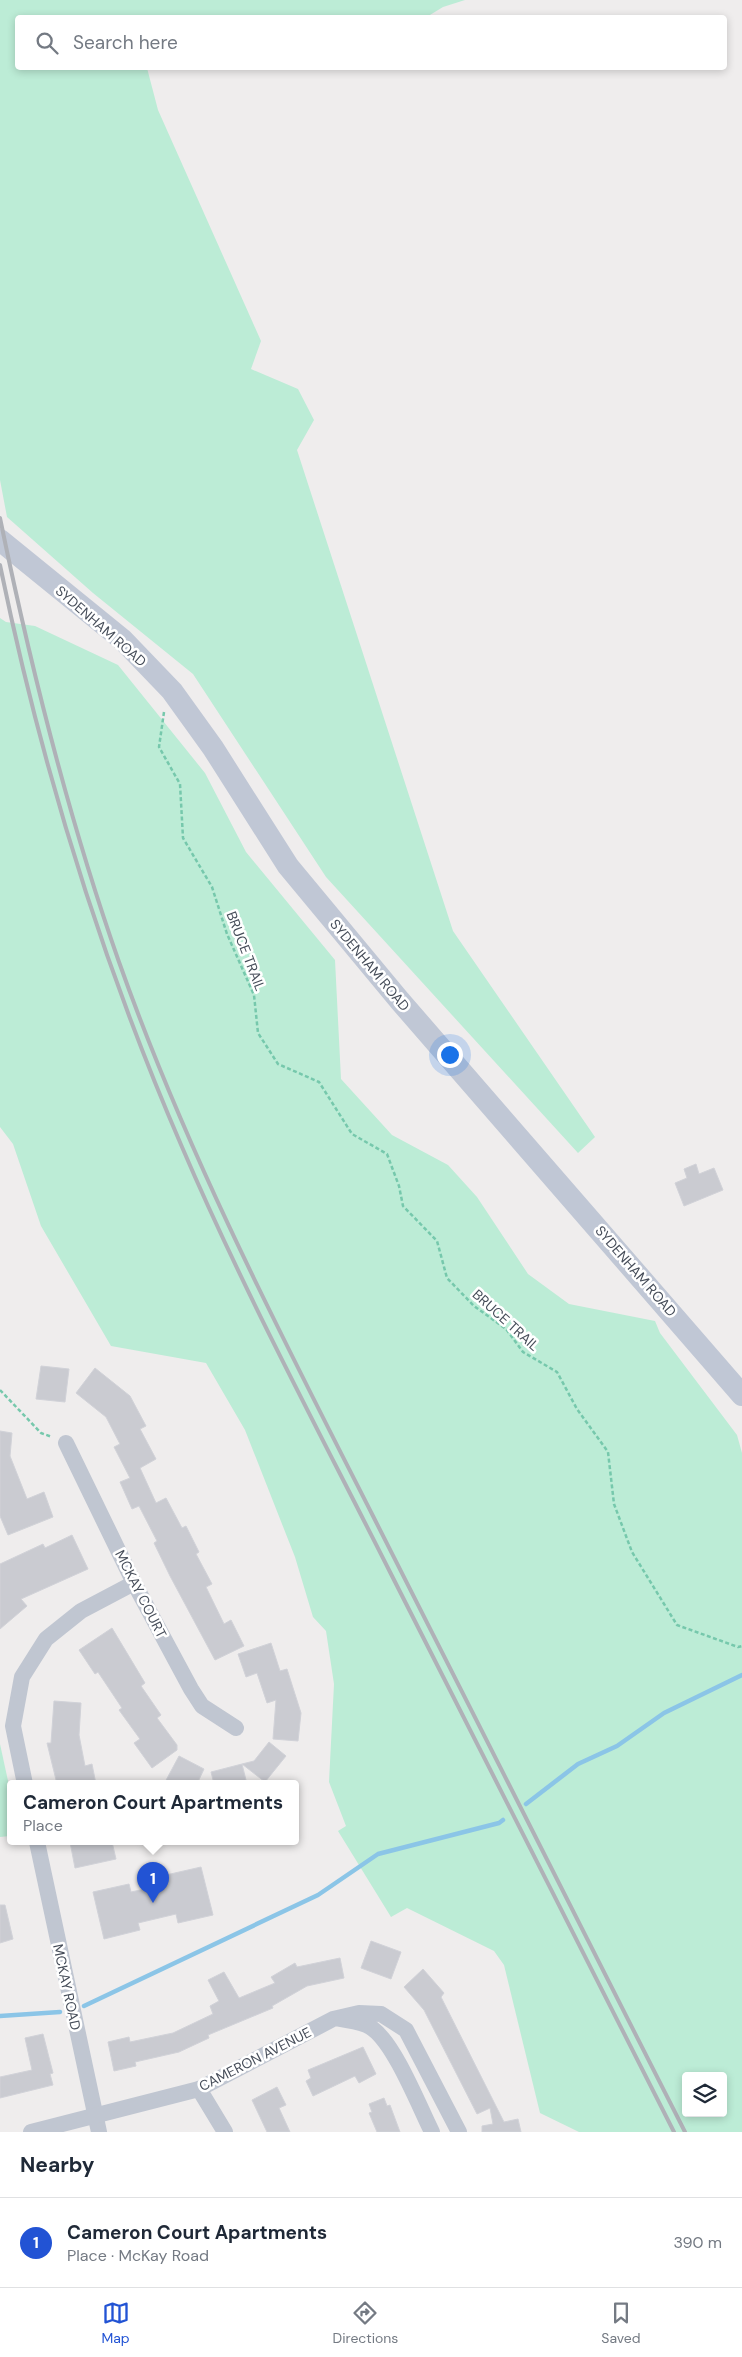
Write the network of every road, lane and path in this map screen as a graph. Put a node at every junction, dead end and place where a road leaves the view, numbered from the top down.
1 (0, 540) edge
2 (164, 711) dead end
3 (0, 1390) edge
4 (742, 1395) edge
5 (66, 1443) joint
6 (134, 1583) junction
7 (742, 1646) edge
8 (236, 1728) dead end
9 (24, 1780) edge
10 (38, 1845) edge
11 (333, 2018) junction
12 (199, 2089) junction
13 (96, 2125) edge
14 (31, 2132) edge
15 (224, 2132) edge
16 (432, 2132) edge
17 (459, 2132) edge

1 - 4 main road, SYDENHAM ROAD
2 - 7 path, BRUCE TRAIL
3 - 5 path
5 - 6 street, MCKAY COURT
6 - 8 street, MCKAY COURT
6 - 9 street
10 - 13 street, MCKAY ROAD
11 - 12 street, CAMERON AVENUE
11 - 16 street
11 - 17 street, CAMERON AVENUE
12 - 13 street, CAMERON AVENUE
12 - 15 street
13 - 14 street, CAMERON AVENUE

